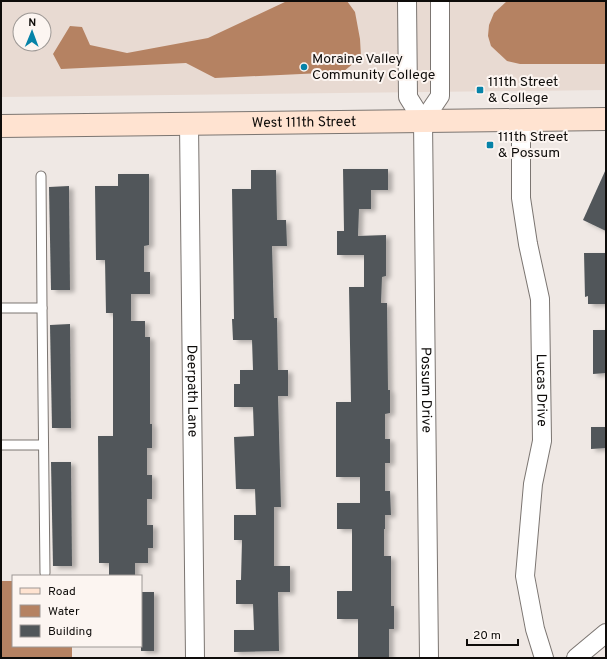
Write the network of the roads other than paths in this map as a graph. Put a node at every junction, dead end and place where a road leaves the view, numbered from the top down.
1 (407, 1) edge
2 (440, 1) edge
3 (606, 119) edge
4 (521, 120) junction
5 (423, 121) junction
6 (189, 124) junction
7 (1, 126) edge
8 (41, 176) dead end
9 (1, 308) edge
10 (42, 308) junction
11 (1, 445) edge
12 (44, 445) junction
13 (45, 573) dead end
14 (606, 633) edge
15 (195, 658) edge
16 (429, 658) edge
17 (544, 658) edge
18 (576, 658) edge

1 - 5 street
2 - 5 street
3 - 4 main road, West 111th Street
4 - 5 main road, West 111th Street
4 - 17 street, Lucas Drive
5 - 6 main road, West 111th Street
5 - 16 street, Possum Drive
6 - 7 main road, West 111th Street
6 - 15 street, Deerpath Lane
8 - 10 lane
9 - 10 lane
10 - 12 lane
11 - 12 lane
12 - 13 lane
14 - 18 street

